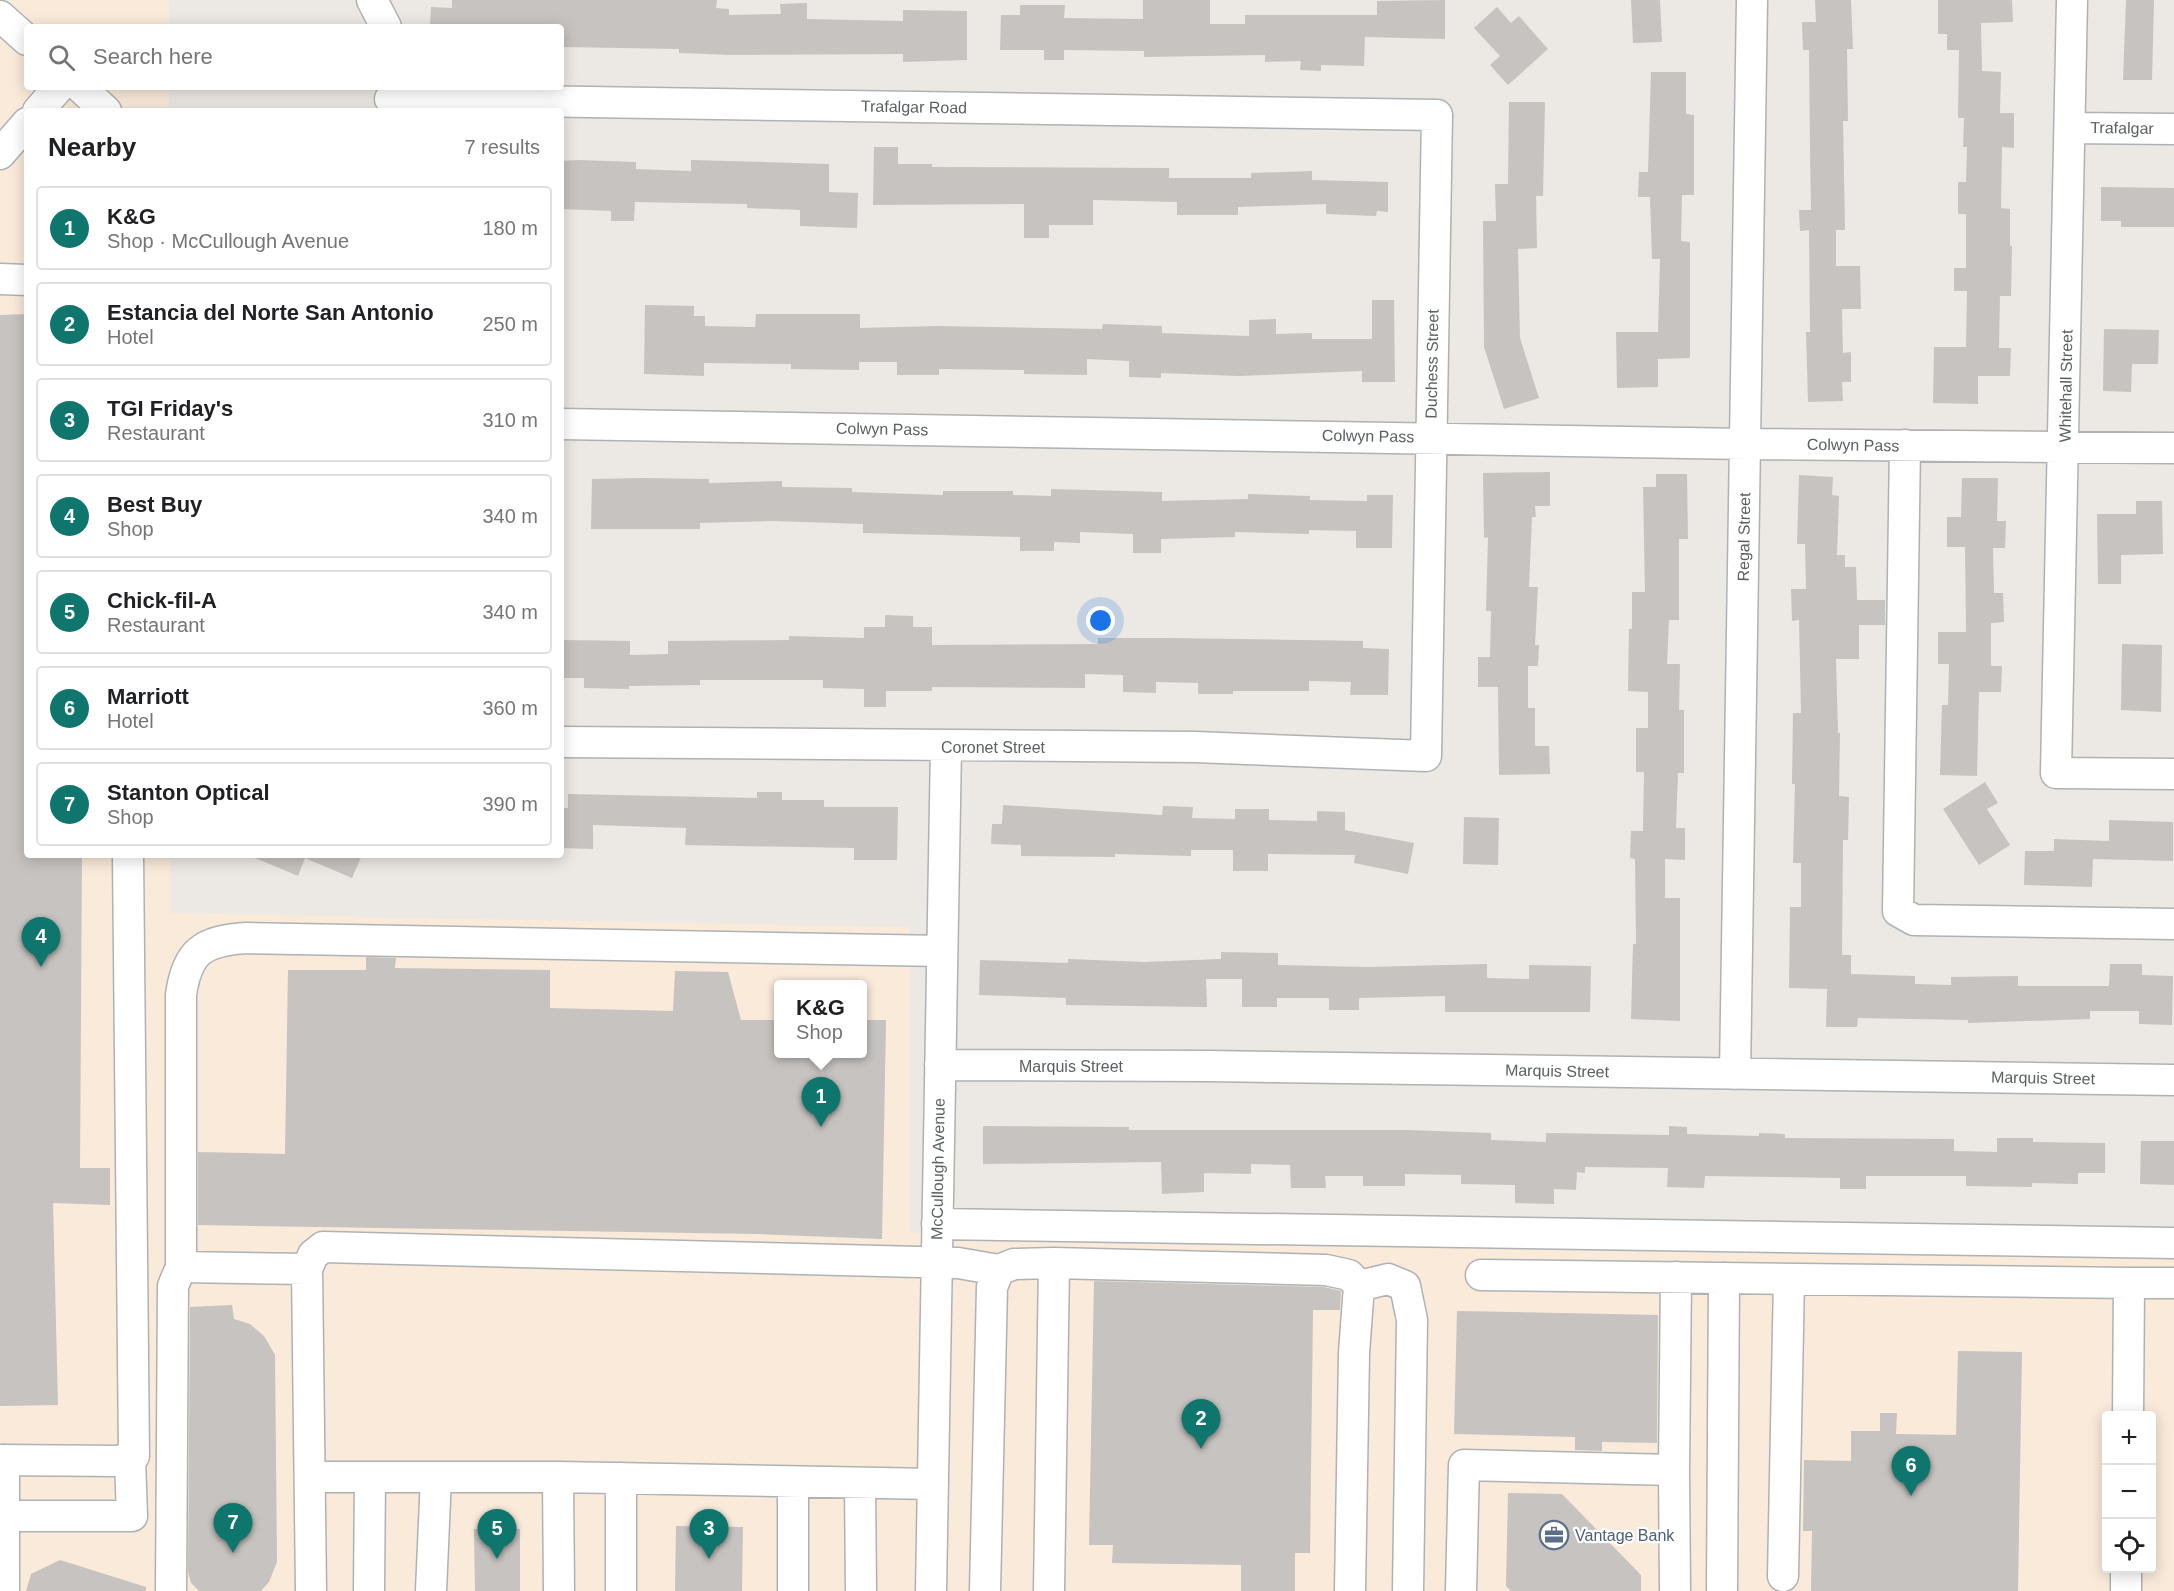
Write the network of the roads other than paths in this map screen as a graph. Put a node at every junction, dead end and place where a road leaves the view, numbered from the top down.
1 (372, 0) edge
2 (1752, 0) edge
3 (2073, 0) edge
4 (0, 16) edge
5 (384, 24) edge
6 (24, 37) edge
7 (56, 90) edge
8 (83, 90) edge
9 (390, 99) edge
10 (41, 108) edge
11 (103, 108) edge
12 (1437, 116) joint
13 (24, 126) edge
14 (2070, 128) junction
15 (2174, 129) edge
16 (0, 154) edge
17 (0, 279) edge
18 (24, 280) edge
19 (564, 424) edge
20 (1431, 437) junction
21 (1745, 444) junction
22 (1905, 446) junction
23 (2065, 447) junction
24 (2174, 448) edge
25 (564, 742) edge
26 (946, 747) junction
27 (1426, 756) joint
28 (2174, 774) edge
29 (128, 858) edge
30 (2174, 924) edge
31 (942, 951) junction
32 (940, 1065) junction
33 (1735, 1074) junction
34 (2174, 1080) edge
35 (937, 1224) junction
36 (2174, 1243) edge
37 (1054, 1263) junction
38 (937, 1264) junction
39 (181, 1267) junction
40 (307, 1269) junction
41 (999, 1270) junction
42 (1481, 1275) dead end
43 (1676, 1277) junction
44 (1724, 1278) junction
45 (1788, 1279) junction
46 (2129, 1283) junction
47 (2174, 1283) edge
48 (1359, 1286) junction
49 (2128, 1411) edge
50 (173, 1434) junction
51 (132, 1458) junction
52 (2, 1460) edge
53 (1674, 1470) junction
54 (172, 1475) junction
55 (310, 1477) junction
56 (370, 1477) junction
57 (436, 1477) junction
58 (558, 1477) junction
59 (621, 1478) junction
60 (793, 1482) junction
61 (860, 1483) junction
62 (933, 1484) junction
63 (4, 1515) junction
64 (2126, 1573) edge
65 (1783, 1576) dead end
66 (4, 1591) edge
67 (171, 1591) edge
68 (311, 1591) edge
69 (369, 1591) edge
70 (431, 1591) edge
71 (559, 1591) edge
72 (621, 1591) edge
73 (793, 1591) edge
74 (861, 1591) edge
75 (931, 1591) edge
76 (985, 1591) edge
77 (1049, 1591) edge
78 (1350, 1591) edge
79 (1408, 1591) edge
80 (1461, 1591) edge
81 (1675, 1591) edge
82 (1722, 1591) edge
83 (2126, 1591) edge

1 - 5 street
2 - 21 street, Regal Street
3 - 14 street, Whitehall Street
4 - 6 street
7 - 10 street
8 - 11 street
9 - 12 street, Trafalgar Road
12 - 20 street, Duchess Street
13 - 16 street
14 - 15 street, Trafalgar
14 - 23 street, Whitehall Street
17 - 18 street
19 - 20 street, Colwyn Pass
20 - 21 street, Colwyn Pass
20 - 27 street, Duchess Street
21 - 22 street, Colwyn Pass
21 - 33 street, Regal Street
22 - 23 street, Colwyn Pass
22 - 30 street
23 - 24 street, Colwyn Pass
23 - 28 street, Whitehall Street
25 - 26 street, Coronet Street
26 - 27 street, Coronet Street
26 - 31 street, McCullough Avenue
29 - 51 street
31 - 32 street, McCullough Avenue
31 - 39 street
32 - 33 street, Marquis Street
32 - 35 street, McCullough Avenue
33 - 34 street, Marquis Street
35 - 36 street
35 - 38 street, McCullough Avenue
37 - 41 street
37 - 48 street
37 - 77 street
38 - 40 street
38 - 41 street
38 - 62 street, McCullough Avenue
39 - 40 street
39 - 50 street
40 - 55 street
41 - 76 street
42 - 43 street
43 - 44 street
43 - 53 street
44 - 45 street
44 - 82 street
45 - 46 street
45 - 65 street
46 - 47 street
46 - 49 street
48 - 78 street
48 - 79 street
50 - 51 street
50 - 54 street
51 - 52 street
51 - 54 street
51 - 63 street
52 - 63 street
53 - 80 street
53 - 81 street
54 - 67 street
55 - 56 street
55 - 68 street
56 - 57 street
56 - 69 street
57 - 58 street
57 - 70 street
58 - 59 street
58 - 71 street
59 - 60 street
59 - 72 street
60 - 61 street
60 - 73 street
61 - 62 street
61 - 74 street
62 - 75 street, McCullough Avenue
63 - 66 street
64 - 83 street

